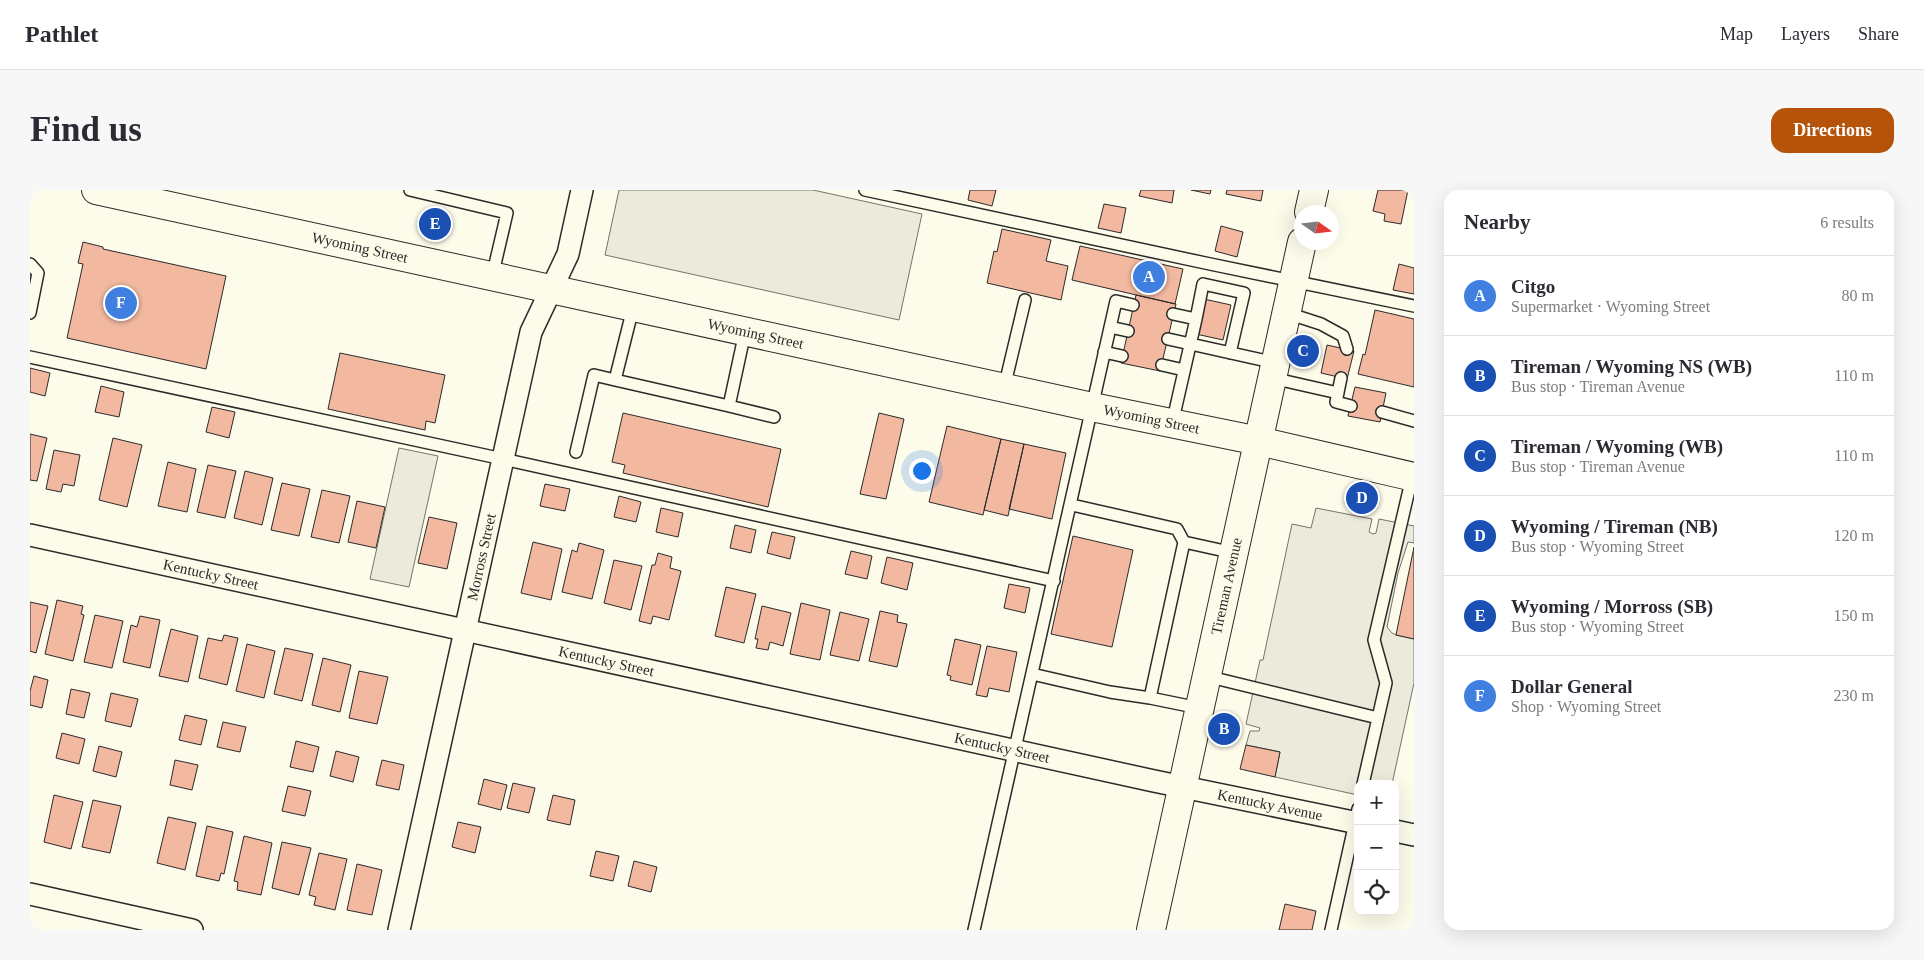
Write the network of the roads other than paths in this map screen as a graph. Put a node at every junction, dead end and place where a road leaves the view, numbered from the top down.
1 (96, 190) edge
2 (410, 190) edge
3 (582, 190) edge
4 (865, 190) edge
5 (1314, 190) edge
6 (1311, 205) edge
7 (1300, 250) edge
8 (30, 264) edge
9 (1249, 272) junction
10 (492, 277) junction
11 (1294, 282) junction
12 (551, 290) junction
13 (1244, 293) junction
14 (1025, 300) dead end
15 (1133, 305) dead end
16 (1414, 306) edge
17 (633, 308) junction
18 (1287, 313) junction
19 (30, 314) edge
20 (1173, 314) dead end
21 (1196, 318) junction
22 (1110, 327) junction
23 (1128, 331) dead end
24 (745, 332) junction
25 (1168, 339) dead end
26 (1190, 344) junction
27 (1347, 349) dead end
28 (1104, 352) junction
29 (1230, 353) junction
30 (1122, 356) dead end
31 (30, 357) edge
32 (1162, 365) dead end
33 (1184, 370) junction
34 (1274, 370) junction
35 (1341, 378) dead end
36 (615, 380) junction
37 (1004, 388) junction
38 (1338, 393) junction
39 (729, 406) junction
40 (1351, 406) dead end
41 (1092, 407) junction
42 (1382, 412) dead end
43 (774, 417) dead end
44 (1414, 421) edge
45 (1172, 424) junction
46 (1259, 441) junction
47 (576, 452) dead end
48 (503, 459) junction
49 (1413, 477) edge
50 (1072, 505) junction
51 (30, 535) edge
52 (1184, 542) junction
53 (1234, 553) junction
54 (1054, 582) junction
55 (465, 631) junction
56 (1032, 674) junction
57 (1206, 676) junction
58 (1150, 698) junction
59 (1199, 708) junction
60 (1378, 718) junction
61 (1015, 750) junction
62 (1364, 780) edge
63 (1183, 787) junction
64 (1354, 817) edge
65 (1355, 825) edge
66 (1399, 832) edge
67 (1414, 834) edge
68 (30, 894) edge
69 (192, 930) edge
70 (399, 930) edge
71 (974, 930) edge
72 (1151, 930) edge
73 (1331, 930) edge

1 - 10 street, Wyoming Street
2 - 10 lane
3 - 12 street, Morross Street
4 - 9 lane
5 - 6 street
7 - 11 street, Tireman Avenue
8 - 19 lane
9 - 11 lane
9 - 13 lane
10 - 12 street, Wyoming Street
11 - 16 lane
11 - 18 street, Tireman Avenue
12 - 17 street, Wyoming Street
12 - 48 street, Morross Street
13 - 21 lane
13 - 29 lane
14 - 37 lane
15 - 22 lane
17 - 24 street, Wyoming Street
17 - 36 lane
18 - 27 lane
18 - 34 street, Tireman Avenue
20 - 21 lane
21 - 26 lane
22 - 23 lane
22 - 28 lane
24 - 37 street, Wyoming Street
24 - 39 lane
25 - 26 lane
26 - 29 lane
26 - 33 lane
28 - 30 lane
28 - 41 lane
29 - 34 lane
31 - 48 lane
32 - 33 lane
33 - 45 lane
34 - 38 lane
34 - 46 street, Tireman Avenue
35 - 38 lane
36 - 39 lane
36 - 47 lane
37 - 41 street, Wyoming Street
38 - 40 lane
39 - 43 lane
41 - 45 street, Wyoming Street
41 - 50 lane
42 - 44 lane
45 - 46 street, Wyoming Street
46 - 49 street, Wyoming Street
46 - 53 street, Tireman Avenue
48 - 54 lane
48 - 55 street, Morross Street
49 - 60 lane
50 - 52 lane
50 - 54 lane
51 - 55 street, Kentucky Street
52 - 53 lane
52 - 58 lane
53 - 57 street, Tireman Avenue
54 - 56 lane
55 - 61 street, Kentucky Street
55 - 70 street, Morross Street
56 - 58 lane
56 - 61 lane
57 - 59 street, Tireman Avenue
57 - 60 lane
58 - 59 lane
59 - 63 street, Tireman Avenue
60 - 62 lane
61 - 63 street, Kentucky Street
61 - 71 lane
63 - 64 street, Kentucky Avenue
63 - 72 street, Tireman Avenue
65 - 73 lane
66 - 67 street
68 - 69 street

